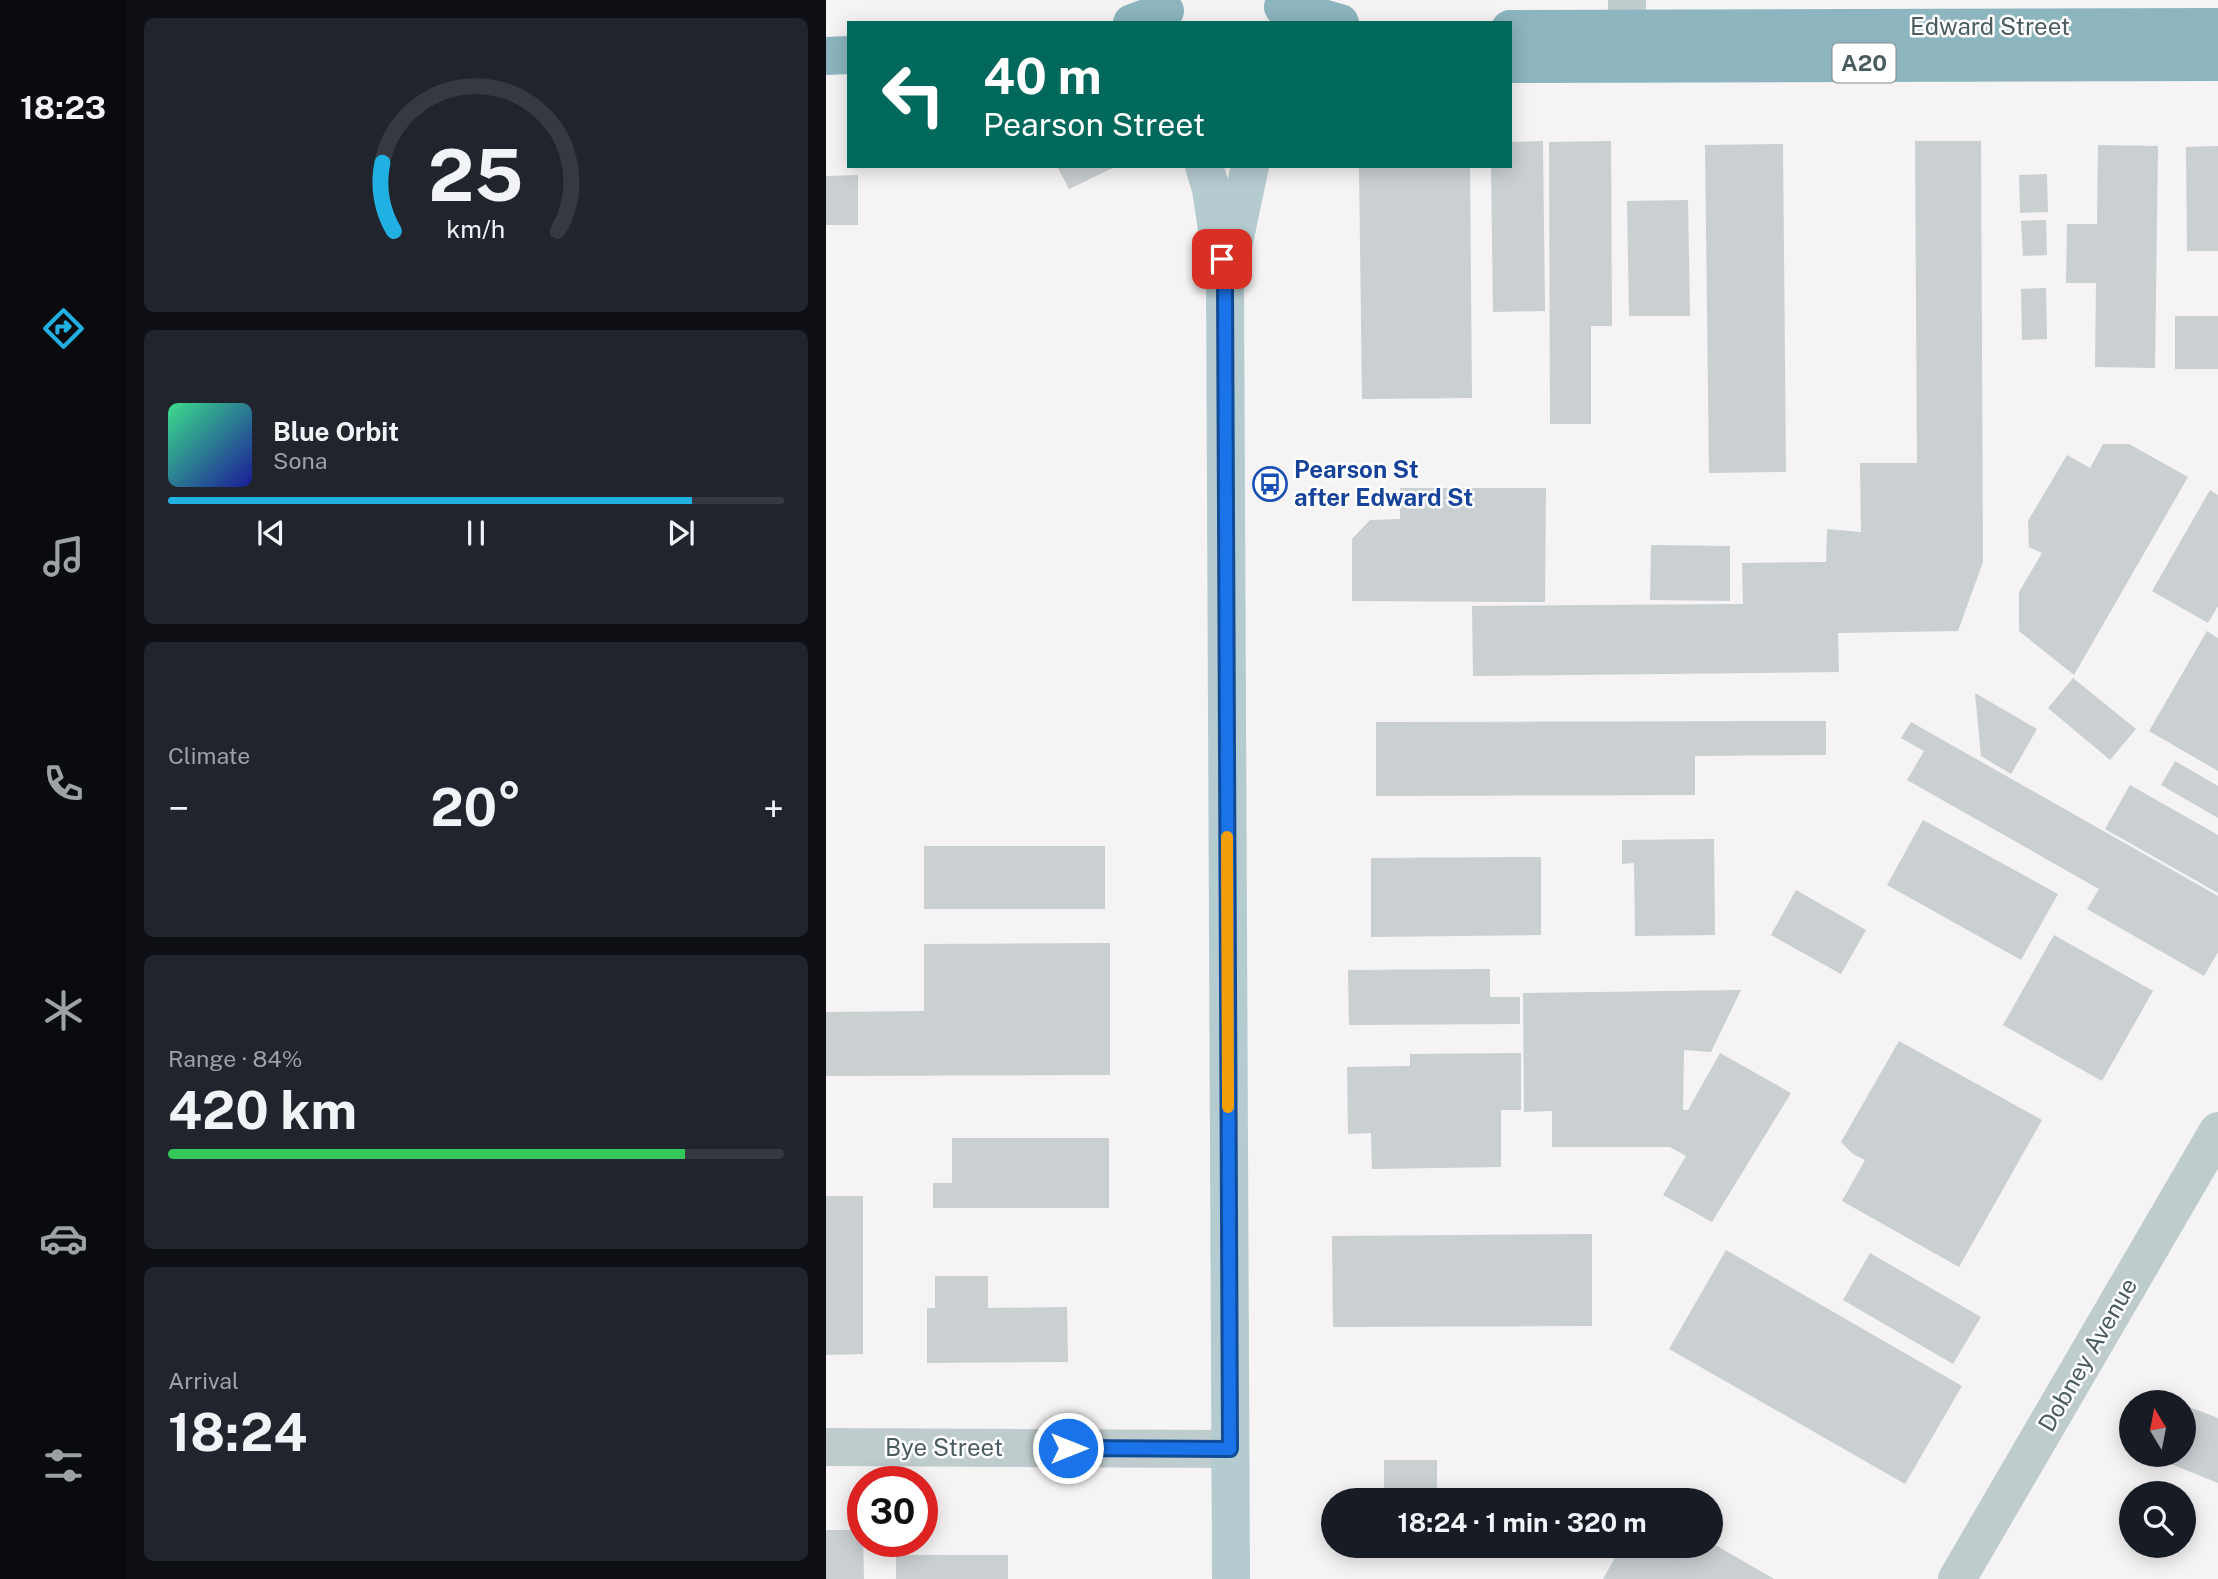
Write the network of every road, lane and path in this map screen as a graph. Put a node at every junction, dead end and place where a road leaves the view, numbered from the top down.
1 (1283, 10) edge
2 (1627, 14) edge
3 (1331, 21) edge
4 (2218, 26) edge
5 (1512, 29) edge
6 (847, 55) edge
7 (826, 56) edge
8 (2218, 62) edge
9 (1512, 64) edge
10 (1205, 168) edge
11 (1250, 168) edge
12 (1225, 283) junction
13 (2218, 1131) edge
14 (826, 1447) edge
15 (1230, 1449) junction
16 (1231, 1579) edge
17 (1957, 1579) edge

1 - 3 highway
2 - 4 highway, Edward Street / A20
2 - 5 highway, Edward Street / A20
6 - 7 highway
8 - 9 highway, Edward Street / A20
10 - 12 main road
11 - 12 main road
12 - 15 main road
13 - 17 street, Dobney Avenue
14 - 15 street, Bye Street
15 - 16 main road

